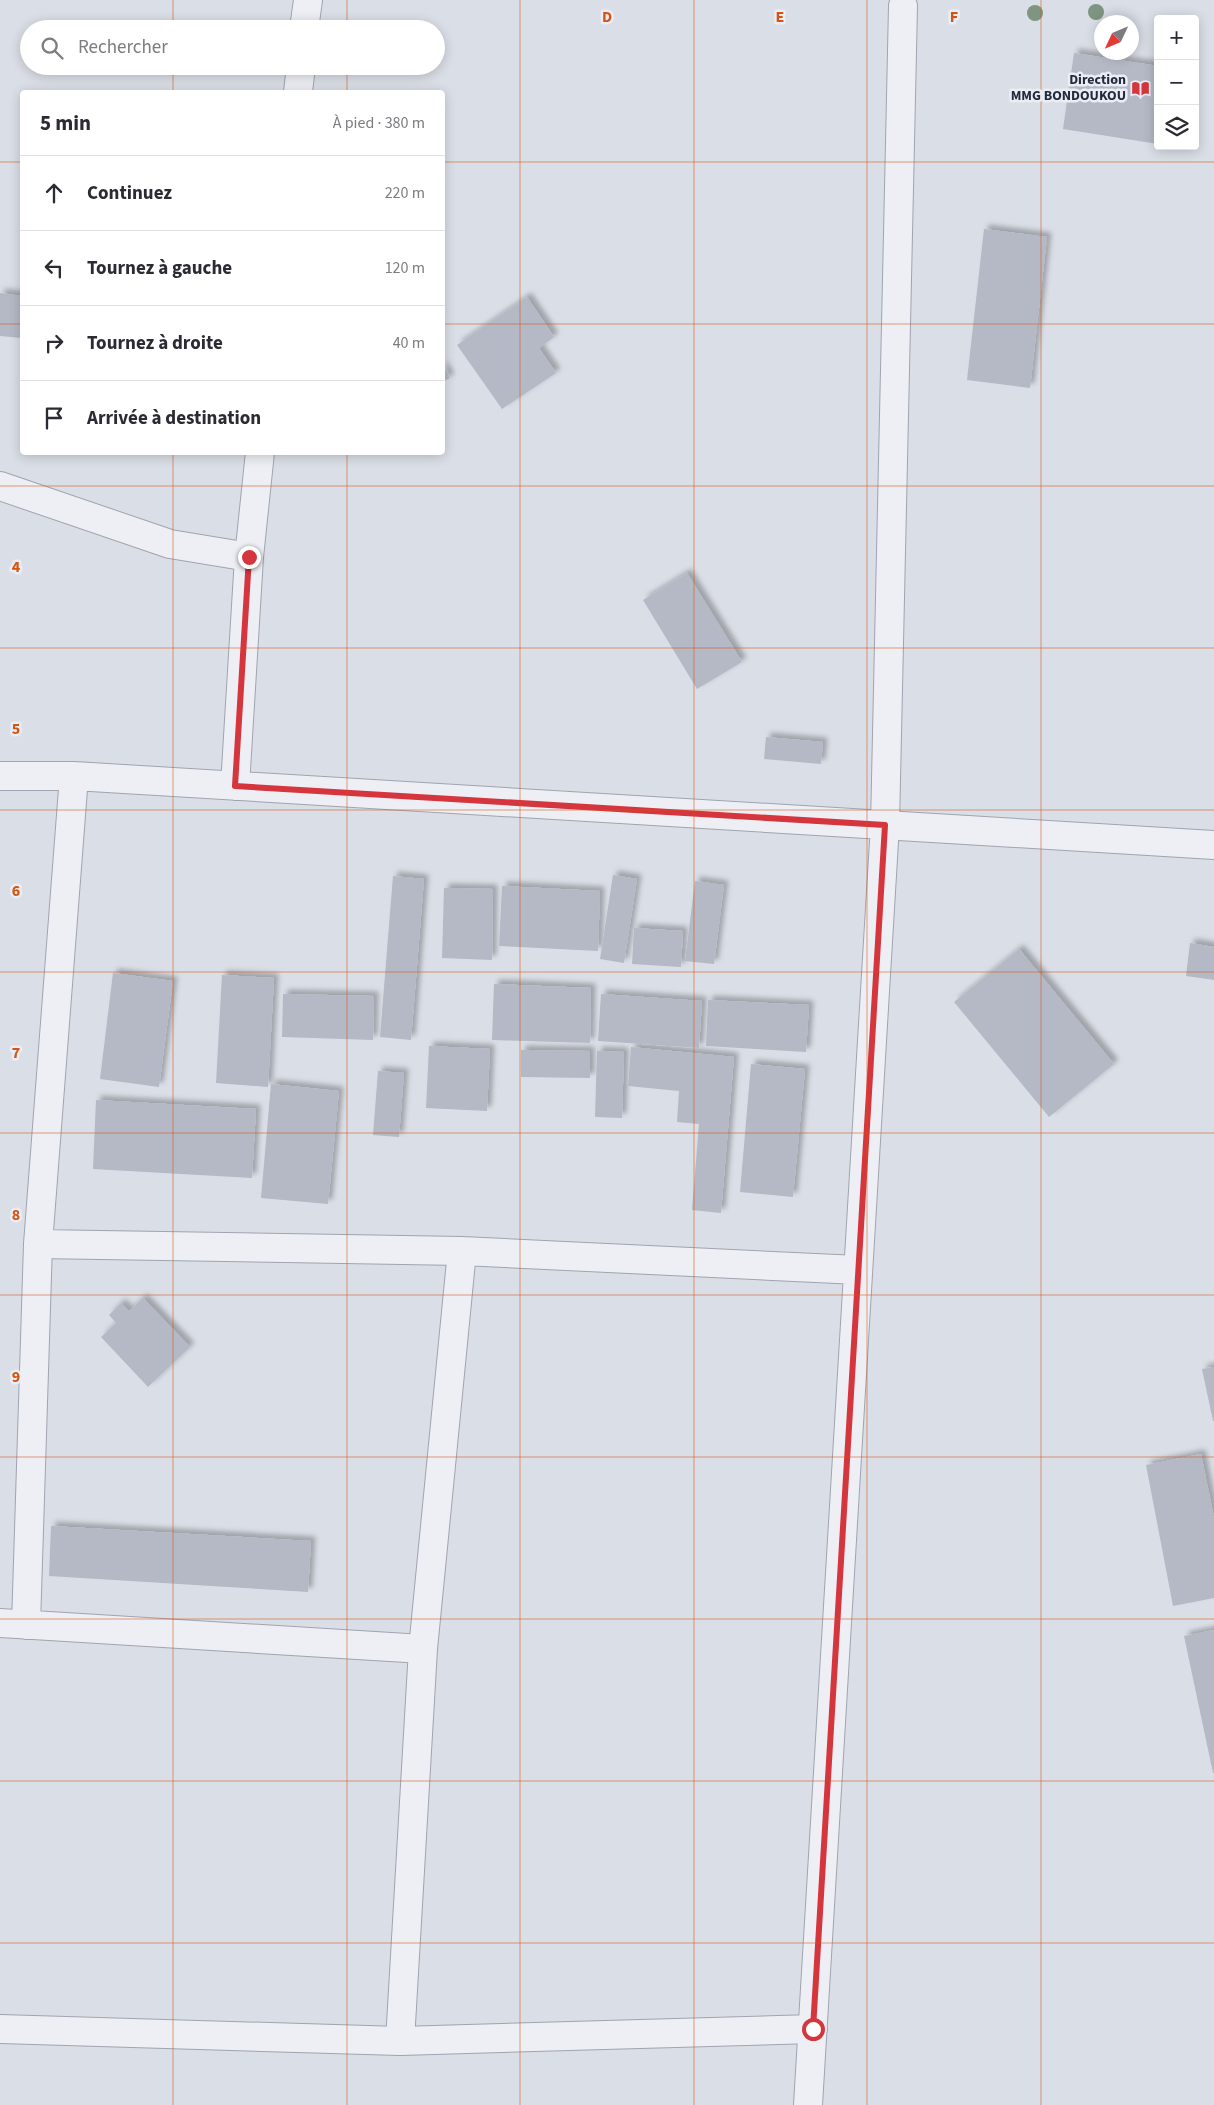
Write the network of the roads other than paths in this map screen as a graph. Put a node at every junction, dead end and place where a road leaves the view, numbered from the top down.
1 (308, 0) edge
2 (903, 6) dead end
3 (305, 20) edge
4 (299, 75) edge
5 (298, 90) edge
6 (260, 455) edge
7 (0, 486) edge
8 (249, 557) junction
9 (0, 776) edge
10 (74, 776) junction
11 (235, 786) junction
12 (885, 825) junction
13 (1214, 845) edge
14 (38, 1244) junction
15 (462, 1251) junction
16 (858, 1270) junction
17 (13, 1624) edge
18 (423, 1649) junction
19 (0, 2029) edge
20 (813, 2029) junction
21 (400, 2041) junction
22 (808, 2105) edge

1 - 3 street
2 - 12 street
4 - 5 street
6 - 8 street
7 - 8 street
8 - 11 street
9 - 10 street
10 - 11 street
10 - 14 street
11 - 12 street
12 - 13 street
12 - 16 street
14 - 15 street
14 - 17 street
15 - 16 street
15 - 18 street
16 - 20 street
17 - 18 street
18 - 21 street
19 - 21 street
20 - 21 street
20 - 22 street

